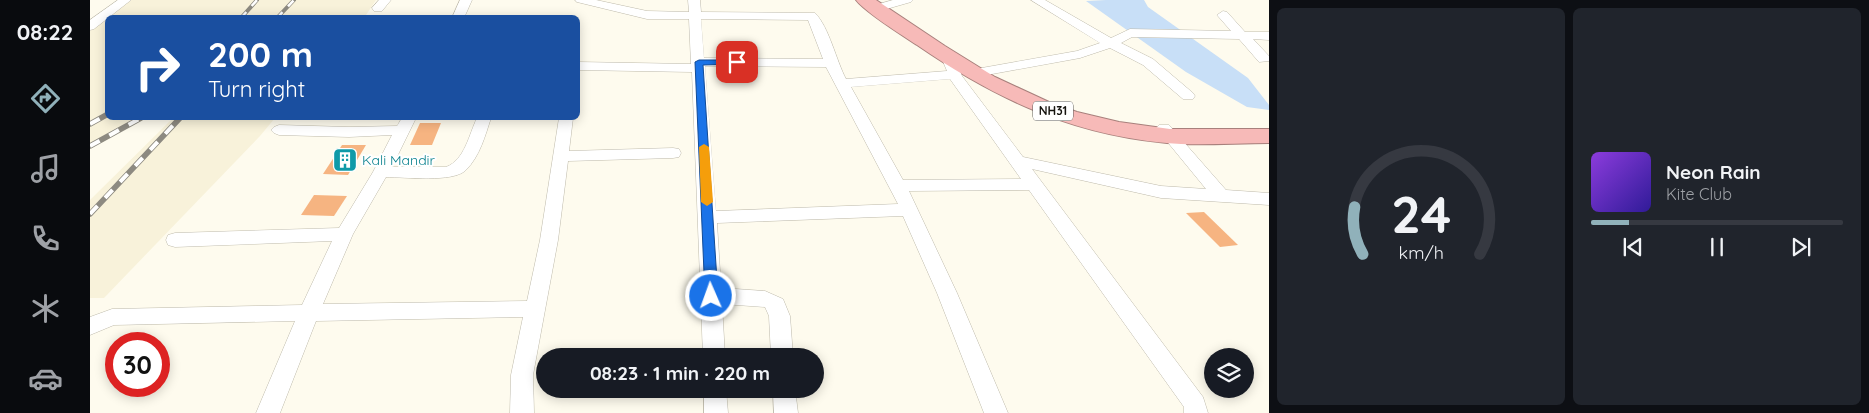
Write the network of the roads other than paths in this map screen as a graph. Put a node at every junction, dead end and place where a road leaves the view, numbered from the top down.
1 (125, 0) edge
2 (466, 0) edge
3 (581, 0) edge
4 (907, 0) edge
5 (1037, 0) edge
6 (874, 2) edge
7 (695, 8) edge
8 (459, 15) edge
9 (1224, 15) dead end
10 (90, 26) edge
11 (1244, 35) junction
12 (1269, 36) edge
13 (1111, 43) junction
14 (1264, 59) dead end
15 (831, 62) junction
16 (699, 65) junction
17 (580, 66) edge
18 (952, 67) junction
19 (981, 72) junction
20 (842, 83) junction
21 (1188, 96) dead end
22 (483, 120) edge
23 (566, 120) edge
24 (406, 124) edge
25 (278, 130) dead end
26 (1269, 131) edge
27 (1168, 132) junction
28 (1269, 136) edge
29 (674, 153) dead end
30 (560, 156) junction
31 (1017, 160) junction
32 (381, 172) junction
33 (1034, 184) junction
34 (898, 186) junction
35 (1222, 196) junction
36 (1269, 199) edge
37 (908, 210) junction
38 (708, 217) junction
39 (344, 234) junction
40 (175, 240) dead end
41 (711, 296) junction
42 (536, 309) junction
43 (309, 313) junction
44 (90, 326) edge
45 (714, 348) edge
46 (781, 348) edge
47 (715, 398) edge
48 (785, 398) edge
49 (268, 413) edge
50 (522, 413) edge
51 (716, 413) edge
52 (786, 413) edge
53 (996, 413) edge
54 (1196, 413) edge

1 - 10 street
2 - 8 street
3 - 7 street
4 - 6 street
5 - 13 street
6 - 18 highway, NH31
6 - 19 highway, NH31
7 - 15 street
7 - 16 street
9 - 11 street
11 - 12 street
11 - 13 street
11 - 14 street
13 - 19 street
13 - 21 street
15 - 16 street
15 - 20 street
16 - 17 street
16 - 38 street
18 - 20 street
18 - 27 highway, NH31
18 - 31 street
19 - 27 highway, NH31
20 - 34 street
22 - 32 street
23 - 30 street
24 - 25 street
24 - 32 street
26 - 27 highway, NH31
27 - 28 highway, NH31
27 - 35 street
29 - 30 street
30 - 42 street
31 - 33 street
31 - 35 street
32 - 39 street
33 - 34 street
33 - 54 street
34 - 37 street
35 - 36 street
37 - 38 street
37 - 53 street
38 - 41 street
39 - 40 street
39 - 43 street
41 - 45 street
41 - 46 street
42 - 43 street
42 - 50 street
43 - 44 street
43 - 49 street
47 - 51 street
48 - 52 street

